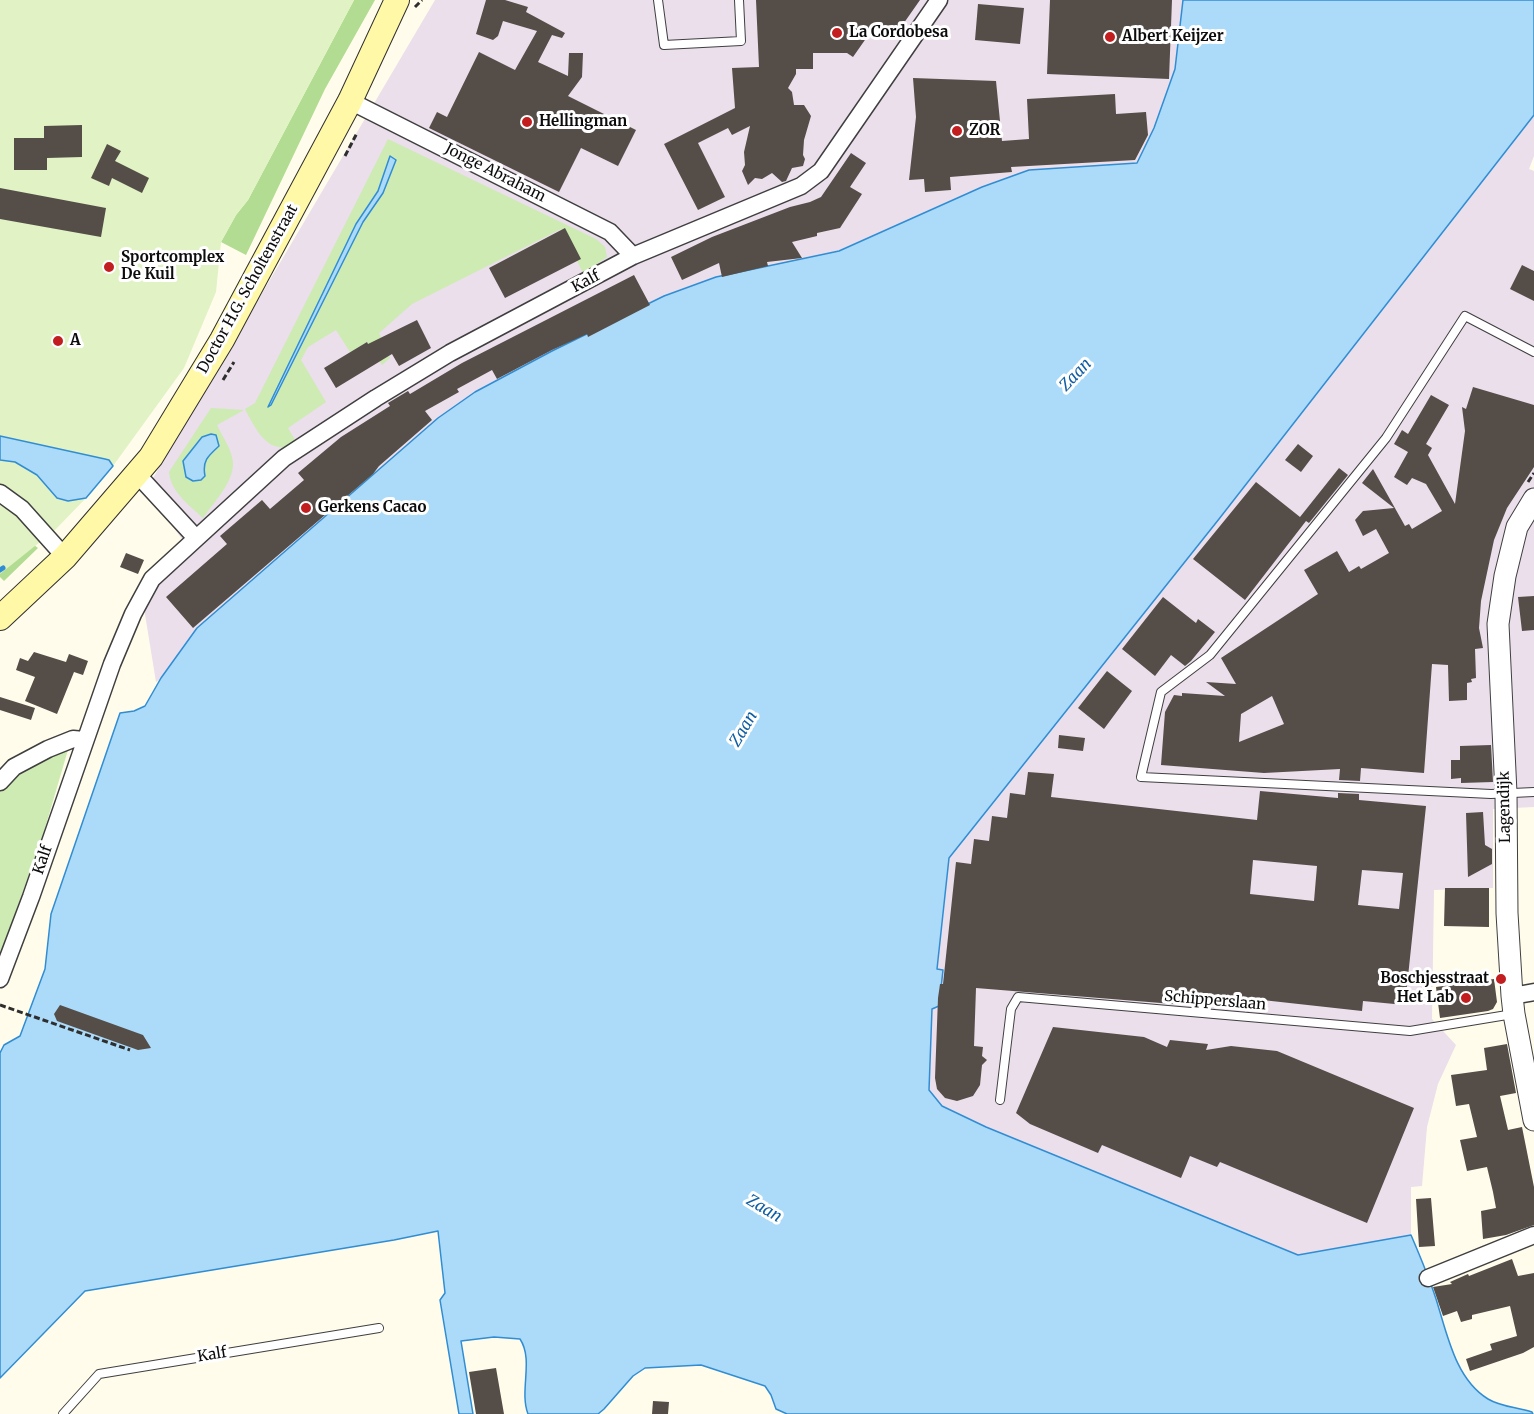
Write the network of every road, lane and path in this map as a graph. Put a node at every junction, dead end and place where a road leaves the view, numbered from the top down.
1 (397, 0) edge
2 (658, 0) edge
3 (739, 0) edge
4 (939, 0) edge
5 (359, 105) junction
6 (345, 157) dead end
7 (633, 256) junction
8 (1534, 352) edge
9 (236, 358) dead end
10 (218, 388) dead end
11 (136, 473) junction
12 (0, 493) edge
13 (1534, 499) edge
14 (196, 538) junction
15 (65, 557) junction
16 (0, 618) edge
17 (84, 740) junction
18 (0, 783) edge
19 (1534, 792) edge
20 (1506, 793) junction
21 (0, 979) edge
22 (1534, 992) edge
23 (0, 1005) edge
24 (1513, 1005) junction
25 (130, 1050) dead end
26 (1000, 1100) dead end
27 (1534, 1120) edge
28 (1534, 1235) edge
29 (1428, 1278) dead end
30 (379, 1328) dead end
31 (63, 1414) edge

1 - 5 main road, Doctor H.G. Scholtenstraat
2 - 3 lane
4 - 7 street, Kalf
5 - 6 path
5 - 7 street, Jonge Abraham
5 - 11 main road, Doctor H.G. Scholtenstraat
7 - 14 street, Kalf
8 - 20 lane
9 - 10 path, Doctor H.G. Scholtenstraat
11 - 14 street
11 - 15 main road, Doctor H.G. Scholtenstraat
12 - 15 street
13 - 20 street, Lagendijk
14 - 17 street, Kalf
15 - 16 main road, Doctor H.G. Scholtenstraat
17 - 18 street
17 - 21 street, Kalf
19 - 20 lane
20 - 24 street, Lagendijk
22 - 24 street
23 - 25 path
24 - 26 lane, Schipperslaan
24 - 27 street, Lagendijk
28 - 29 street
30 - 31 lane, Kalf

